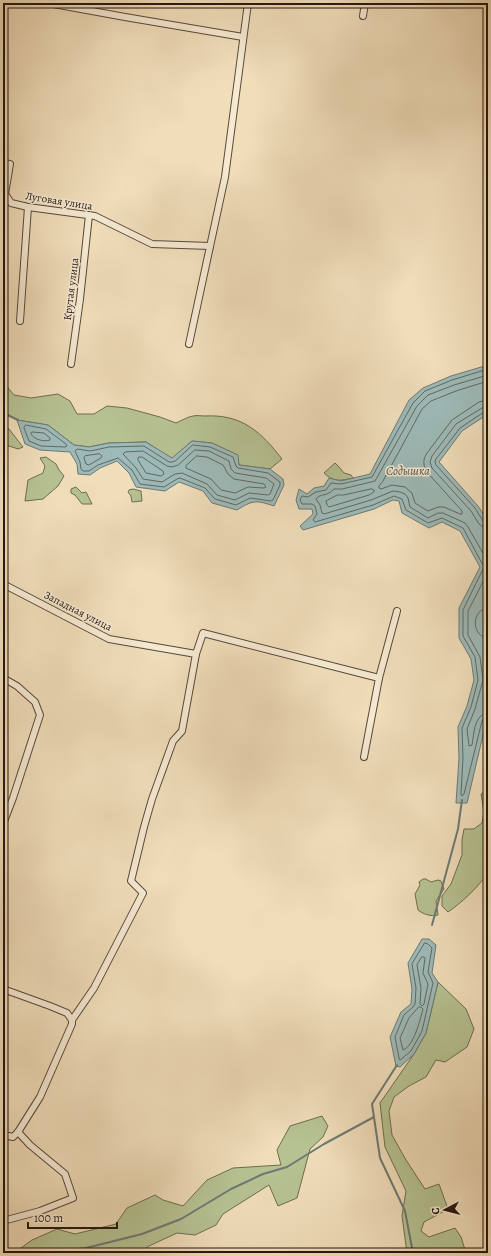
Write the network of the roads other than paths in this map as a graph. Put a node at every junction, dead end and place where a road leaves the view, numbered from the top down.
1 (48, 3) edge
2 (248, 3) edge
3 (366, 3) edge
4 (363, 16) dead end
5 (243, 37) junction
6 (6, 163) edge
7 (28, 207) junction
8 (89, 215) junction
9 (210, 246) junction
10 (20, 321) dead end
11 (189, 344) dead end
12 (71, 364) dead end
13 (3, 584) edge
14 (397, 611) dead end
15 (196, 654) junction
16 (3, 678) edge
17 (379, 678) junction
18 (364, 757) dead end
19 (3, 824) edge
20 (3, 989) edge
21 (72, 1022) junction
22 (18, 1132) junction
23 (3, 1133) edge
24 (3, 1221) edge

1 - 5 street
2 - 5 street
3 - 4 street
5 - 9 street
6 - 7 street, Луговая улица
7 - 8 street, Луговая улица
7 - 10 street
8 - 9 street, Луговая улица
8 - 12 street, Крутая улица
9 - 11 street
13 - 15 street, Западная улица
14 - 17 street
15 - 17 street
15 - 21 street
16 - 19 street
17 - 18 street
20 - 21 street
21 - 22 street
22 - 23 street
22 - 24 street

